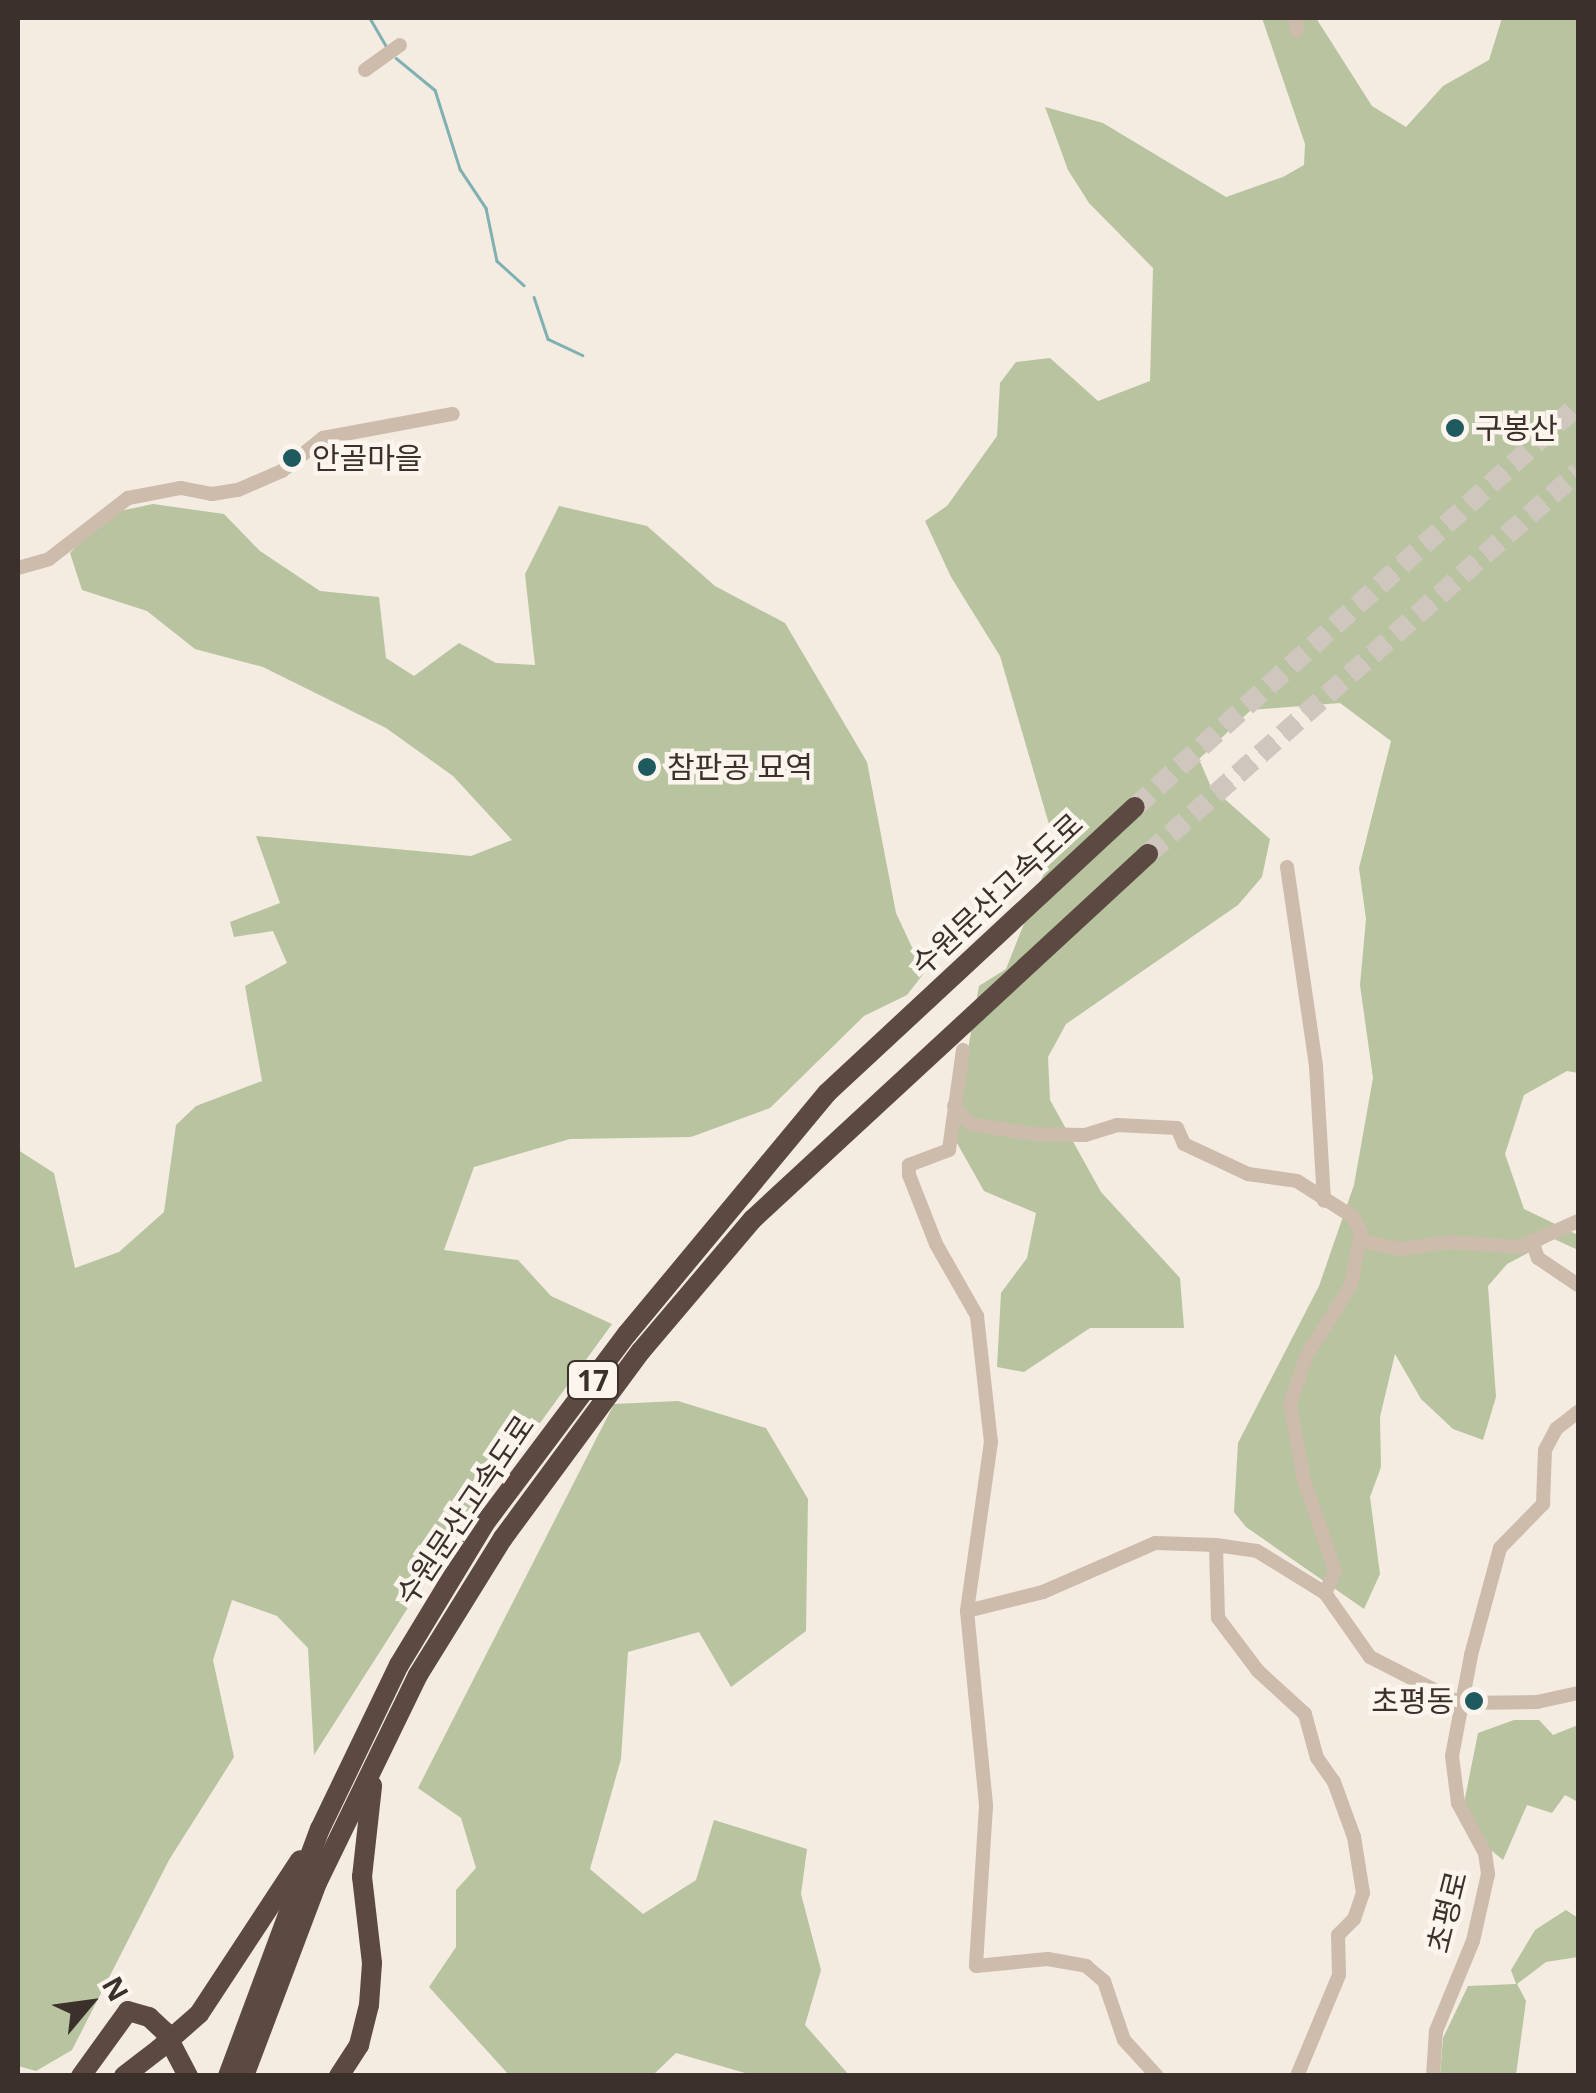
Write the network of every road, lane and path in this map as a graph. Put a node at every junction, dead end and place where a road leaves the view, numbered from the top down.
1 (400, 45) dead end
2 (365, 70) dead end
3 (452, 414) dead end
4 (18, 568) edge
5 (1135, 807) tunnel mouth
6 (1148, 854) tunnel mouth
7 (1287, 867) dead end
8 (963, 1050) dead end
9 (954, 1106) junction
10 (1324, 1201) junction
11 (1578, 1221) edge
12 (1360, 1241) junction
13 (1532, 1241) junction
14 (1578, 1285) edge
15 (1578, 1412) edge
16 (1216, 1545) junction
17 (1325, 1594) junction
18 (967, 1611) junction
19 (1578, 1694) edge
20 (1460, 1703) junction
21 (385, 1737) junction
22 (320, 1828) junction
23 (81, 2076) edge
24 (124, 2076) edge
25 (188, 2076) edge
26 (228, 2076) edge
27 (244, 2076) edge
28 (339, 2076) edge
29 (1157, 2076) edge
30 (1297, 2076) edge
31 (1433, 2076) edge

1 - 2 street
3 - 4 street
5 - 22 highway, 수원문산고속도로 / 17
6 - 21 highway, 수원문산고속도로 / 17
7 - 10 street
8 - 9 street
9 - 10 street
9 - 18 street
10 - 12 street
11 - 13 street
12 - 13 street
12 - 17 street
13 - 14 street
15 - 20 street, 초평로
16 - 17 street
16 - 18 street
16 - 30 street
17 - 20 street
18 - 29 street
19 - 20 street
20 - 31 street, 초평로
21 - 27 highway, 수원문산고속도로 / 17
21 - 28 highway
22 - 24 highway, bridge
22 - 26 highway, 수원문산고속도로 / 17
23 - 25 highway

